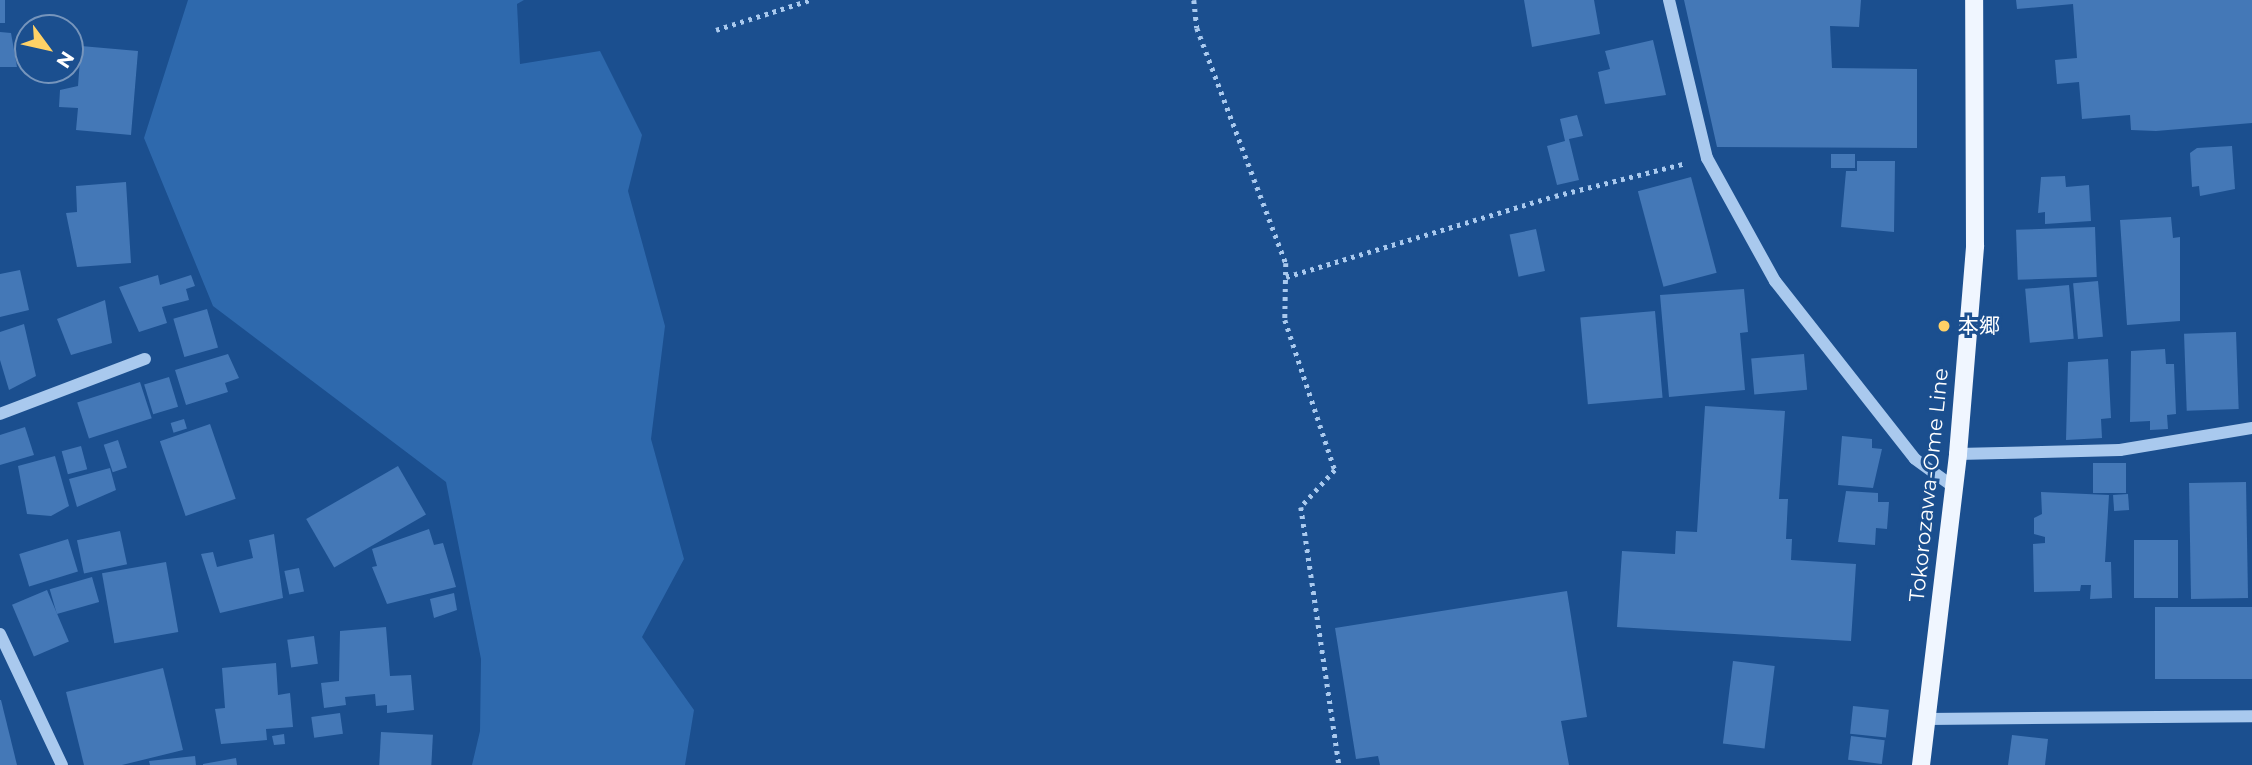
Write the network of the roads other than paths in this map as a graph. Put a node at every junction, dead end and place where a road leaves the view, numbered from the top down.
1 (1669, 0) edge
2 (1974, 0) edge
3 (145, 359) dead end
4 (0, 414) edge
5 (2252, 428) edge
6 (1958, 454) junction
7 (1954, 487) junction
8 (0, 634) edge
9 (2252, 716) edge
10 (1926, 719) junction
11 (62, 765) edge
12 (1921, 765) edge

1 - 7 street
2 - 6 main road, Tokorozawa-Ome Line
3 - 4 street
5 - 6 street
6 - 7 main road, Tokorozawa-Ome Line
7 - 10 main road, Tokorozawa-Ome Line
8 - 11 street
9 - 10 street
10 - 12 main road, Tokorozawa-Ome Line

